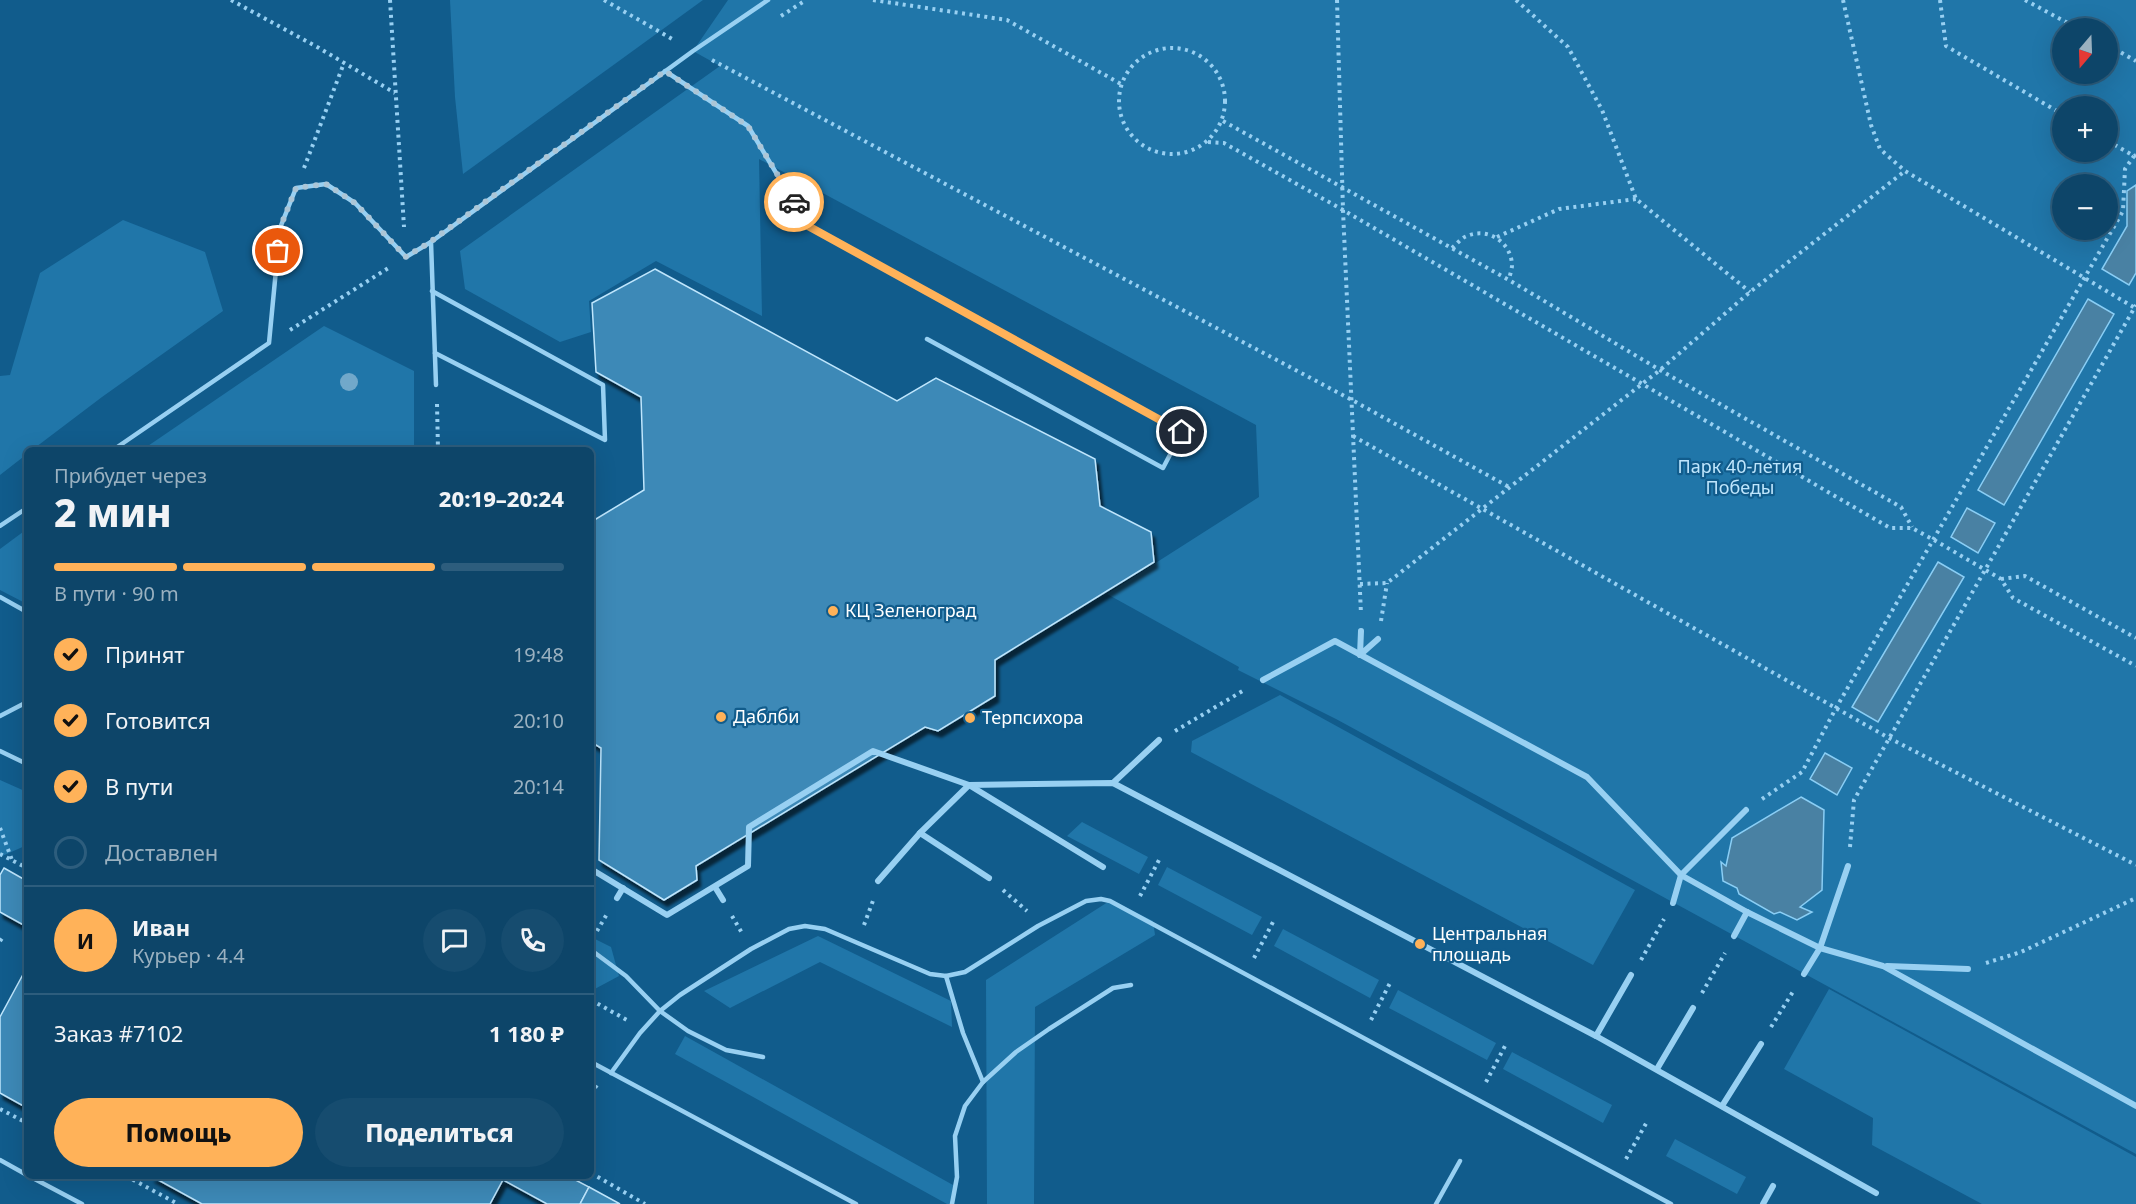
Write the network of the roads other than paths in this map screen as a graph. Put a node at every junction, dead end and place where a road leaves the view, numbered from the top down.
1 (768, 0) edge
2 (665, 71) junction
3 (430, 242) junction
4 (432, 291) junction
5 (927, 339) dead end
6 (435, 353) junction
7 (436, 385) road end
8 (117, 447) edge
9 (24, 510) edge
10 (0, 526) edge
11 (0, 597) edge
12 (24, 610) edge
13 (1361, 631) road end
14 (1378, 639) road end
15 (1360, 655) junction
16 (1263, 680) road end
17 (24, 704) edge
18 (0, 716) edge
19 (1159, 740) road end
20 (0, 751) edge
21 (24, 763) edge
22 (1113, 783) junction
23 (969, 785) junction
24 (1746, 810) road end
25 (920, 833) junction
26 (1848, 866) road end
27 (1103, 867) dead end
28 (594, 871) edge
29 (1681, 875) junction
30 (989, 878) road end
31 (878, 881) dead end
32 (715, 886) junction
33 (623, 888) junction
34 (617, 898) dead end
35 (723, 900) dead end
36 (1673, 903) road end
37 (1747, 912) junction
38 (1734, 936) road end
39 (1820, 948) junction
40 (594, 952) edge
41 (1883, 966) junction
42 (1968, 969) road end
43 (1804, 974) road end
44 (1631, 975) road end
45 (945, 976) junction
46 (1131, 985) dead end
47 (1693, 1008) road end
48 (660, 1011) junction
49 (1596, 1036) junction
50 (1761, 1044) road end
51 (763, 1057) dead end
52 (594, 1064) edge
53 (1657, 1070) junction
54 (611, 1073) junction
55 (984, 1082) junction
56 (1722, 1106) junction
57 (2136, 1106) edge
58 (0, 1160) edge
59 (1461, 1161) dead end
60 (24, 1173) edge
61 (35, 1179) edge
62 (1773, 1186) dead end
63 (1876, 1193) dead end
64 (82, 1204) edge
65 (856, 1204) edge
66 (952, 1204) edge
67 (1436, 1204) edge
68 (1671, 1204) edge
69 (1763, 1204) edge

1 - 2 lane
2 - 3 lane
2 - 5 lane
3 - 4 lane
3 - 8 lane
4 - 6 lane
4 - 6 lane
6 - 7 lane
9 - 10 lane
11 - 12 lane
13 - 15 street
14 - 15 street
15 - 16 street
15 - 29 street
17 - 18 lane
19 - 22 street
20 - 21 lane
22 - 23 street
22 - 49 street
23 - 25 street
23 - 27 street
23 - 32 street
24 - 29 street
25 - 30 street
25 - 31 street
26 - 39 street
28 - 33 street
29 - 36 street
29 - 37 street
32 - 33 street
32 - 35 street
33 - 34 street
37 - 38 street
37 - 39 street
39 - 41 street
39 - 43 street
40 - 48 lane
41 - 42 street
41 - 57 street
44 - 49 street
45 - 48 lane
45 - 55 lane
45 - 68 lane
46 - 55 lane
47 - 53 street
48 - 51 lane
48 - 54 lane
49 - 53 street
50 - 56 street
52 - 54 lane
53 - 56 street
54 - 65 lane
55 - 66 lane
56 - 63 street
58 - 60 lane
59 - 67 lane
61 - 64 lane
62 - 69 street

